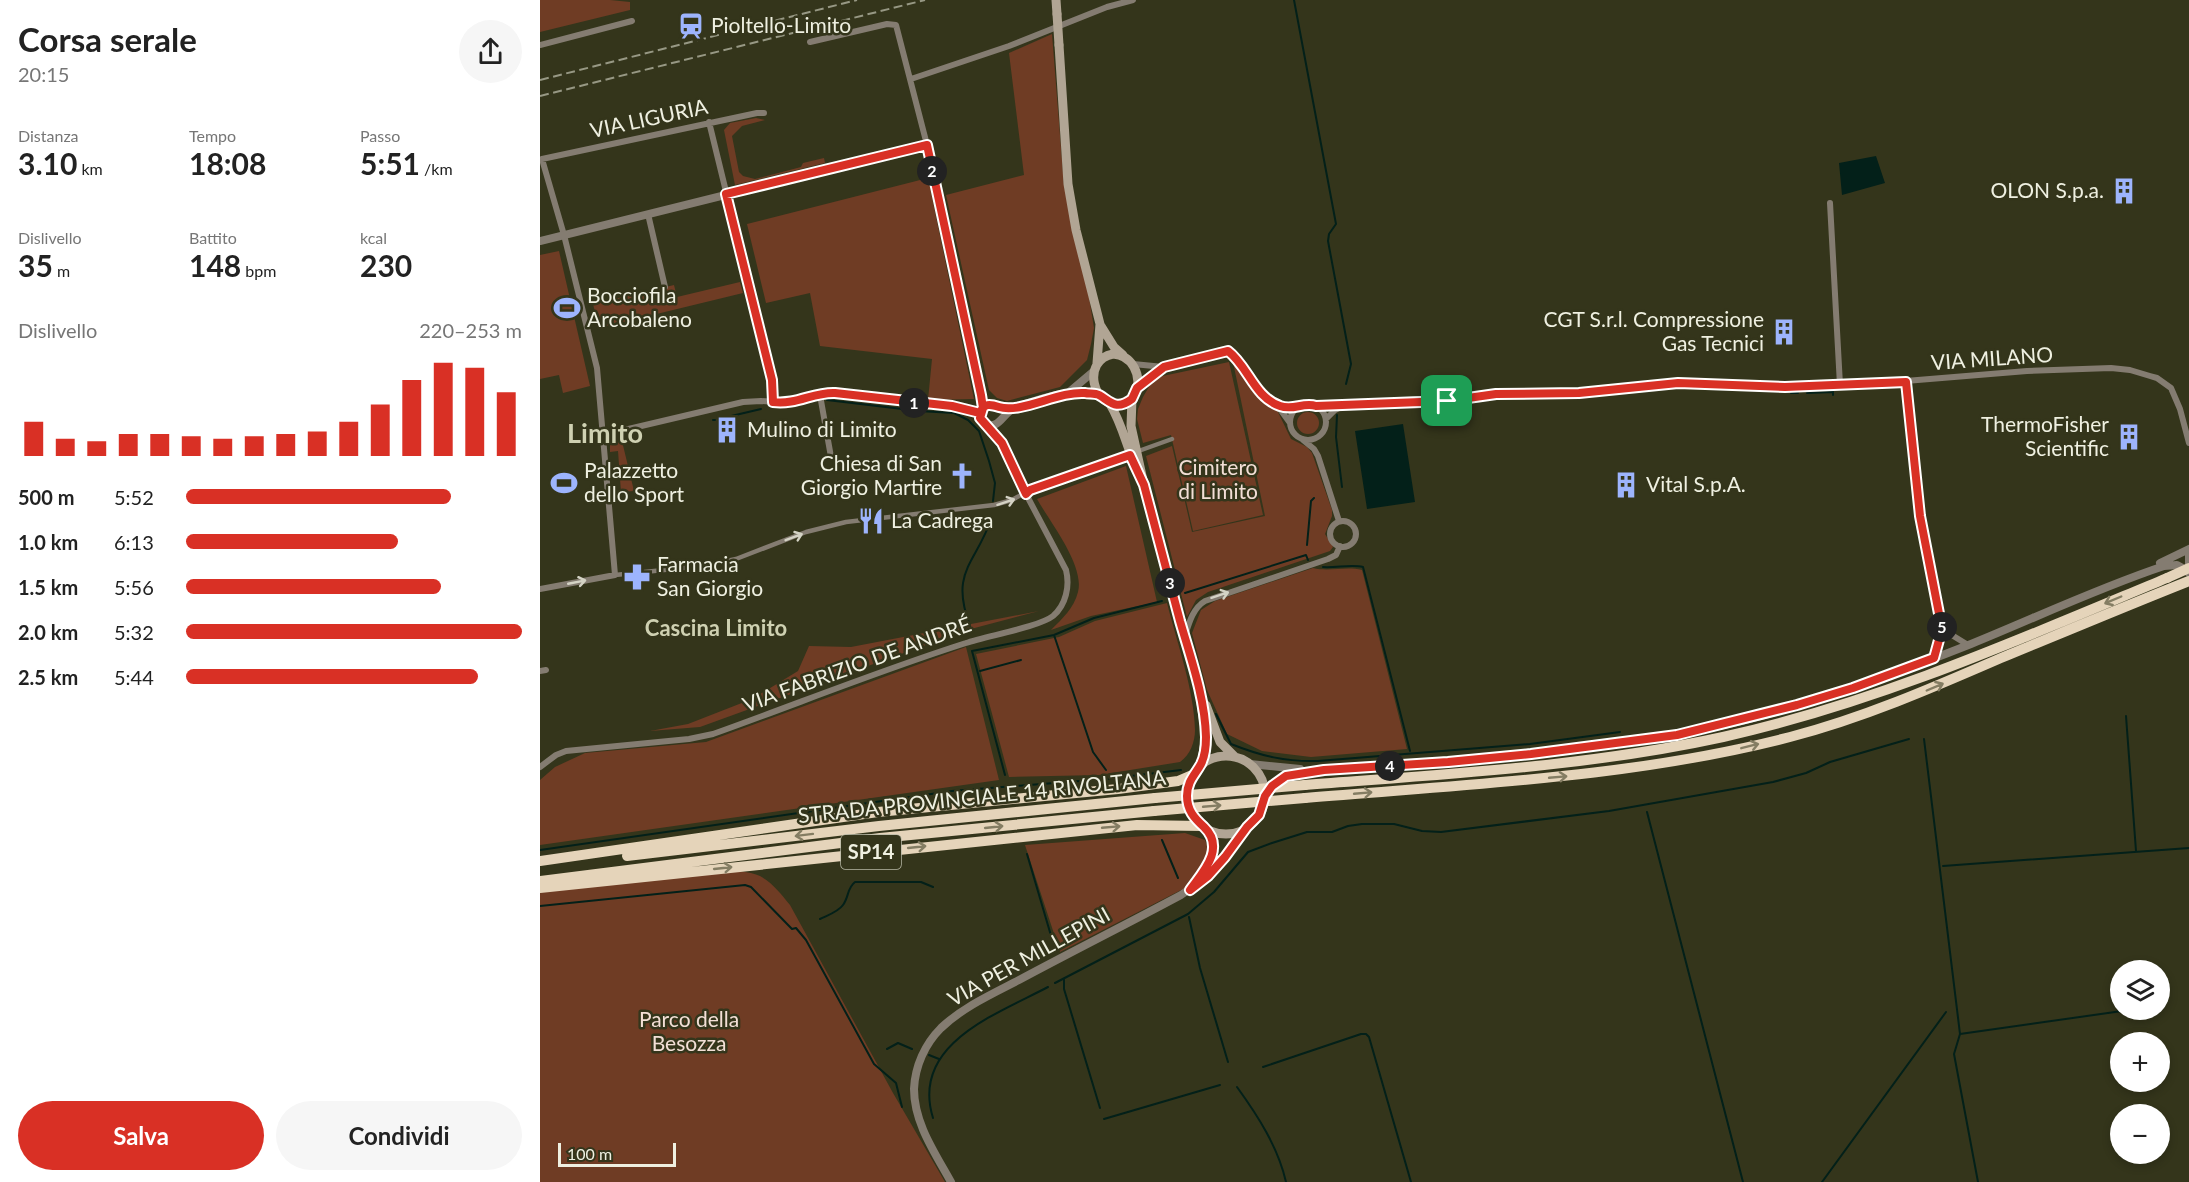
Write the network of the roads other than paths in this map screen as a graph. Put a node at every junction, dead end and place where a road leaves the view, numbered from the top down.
1 (1056, 0) edge
2 (1133, 0) edge
3 (633, 21) dead end
4 (810, 42) dead end
5 (540, 45) edge
6 (911, 79) junction
7 (764, 114) dead end
8 (709, 122) junction
9 (927, 145) junction
10 (540, 178) edge
11 (548, 179) junction
12 (726, 194) junction
13 (1830, 203) dead end
14 (648, 214) junction
15 (564, 235) junction
16 (540, 241) edge
17 (665, 287) dead end
18 (1100, 324) junction
19 (1123, 355) junction
20 (1133, 364) junction
21 (1096, 367) junction
22 (1164, 367) junction
23 (1906, 382) junction
24 (1840, 385) junction
25 (1137, 388) junction
26 (1068, 393) junction
27 (820, 395) junction
28 (1098, 395) junction
29 (1132, 399) junction
30 (773, 402) junction
31 (1352, 403) junction
32 (1110, 404) junction
33 (1277, 405) junction
34 (1316, 406) junction
35 (988, 408) junction
36 (1014, 408) junction
37 (1296, 409) junction
38 (1326, 419) junction
39 (1000, 420) junction
40 (1290, 423) junction
41 (988, 426) junction
42 (603, 435) junction
43 (1321, 436) junction
44 (1172, 439) dead end
45 (1303, 440) junction
46 (1002, 443) junction
47 (2189, 443) edge
48 (1134, 453) junction
49 (1318, 456) junction
50 (831, 457) dead end
51 (1026, 494) junction
52 (1339, 521) junction
53 (1340, 546) junction
54 (2189, 549) edge
55 (2189, 554) edge
56 (2189, 571) edge
57 (2141, 574) junction
58 (615, 575) junction
59 (2189, 581) edge
60 (2168, 583) junction
61 (540, 589) edge
62 (1942, 629) junction
63 (1184, 636) junction
64 (1968, 645) junction
65 (1934, 658) junction
66 (1199, 689) junction
67 (1235, 757) junction
68 (1250, 764) junction
69 (1201, 765) junction
70 (540, 767) edge
71 (1324, 770) junction
72 (1192, 775) junction
73 (1265, 796) junction
74 (1203, 826) junction
75 (1247, 827) junction
76 (540, 861) edge
77 (540, 867) edge
78 (540, 881) edge
79 (540, 888) edge
80 (1190, 890) junction
81 (951, 1182) edge

1 - 18 main road, bridge
2 - 6 street
3 - 5 street
4 - 6 street
6 - 9 street
7 - 8 street, VIA LIGURIA
8 - 11 street, VIA LIGURIA
8 - 12 street
9 - 12 street
9 - 35 street
10 - 11 street
11 - 15 street
12 - 14 street
12 - 30 street
13 - 24 street
14 - 15 street
14 - 17 street
15 - 16 street
15 - 42 street
18 - 19 main road
18 - 21 main road
19 - 20 main road
19 - 21 main road
20 - 22 street
20 - 25 main road
21 - 26 street
21 - 28 main road
22 - 25 street
22 - 33 street
23 - 24 street, VIA MILANO
23 - 47 street, VIA MILANO
23 - 62 street
24 - 31 street, VIA MILANO
25 - 29 main road
26 - 28 street
26 - 36 street
27 - 30 street
27 - 35 street
27 - 50 street
28 - 32 main road
29 - 32 main road
29 - 48 main road
30 - 42 street
31 - 34 street, VIA MILANO
31 - 38 street
32 - 48 main road
33 - 37 street
33 - 40 street
34 - 37 street
34 - 38 street
35 - 36 street
35 - 39 street
35 - 41 street
36 - 39 street
37 - 40 street
38 - 43 street
39 - 41 street
39 - 46 street
40 - 45 street
41 - 46 street
42 - 58 street
43 - 45 street
43 - 49 street
44 - 48 street
45 - 49 street
46 - 51 street, VIA FABRIZIO DE ANDRÉ
48 - 51 street
48 - 63 main road
49 - 52 street
58 -> 51 street
51 - 70 street, VIA FABRIZIO DE ANDRÉ
52 - 53 street
52 - 53 street
63 -> 53 street
54 - 57 street
55 - 56 street
56 - 57 street
56 - 60 highway, STRADA PROVINCIALE 14 RIVOLTANA / SP14, bridge
57 - 64 street
61 -> 58 street
59 - 60 highway, STRADA PROVINCIALE 14 RIVOLTANA / SP14
60 -> 77 highway, STRADA PROVINCIALE 14 RIVOLTANA / SP14, bridge
78 -> 60 highway, STRADA PROVINCIALE 14 RIVOLTANA / SP14, bridge
62 - 64 street
62 - 65 street
63 - 66 main road
64 - 65 street
65 - 71 street
66 - 67 main road
66 - 69 main road
67 - 68 main road
67 - 69 main road
68 - 71 street
68 - 73 main road
69 - 72 main road
71 - 73 street
72 - 74 main road
72 - 76 highway, SP14
73 - 75 main road
74 - 75 main road
79 -> 74 highway, SP14
74 - 80 street, VIA PER MILLEPINI
75 - 80 street, VIA PER MILLEPINI
80 - 81 street, VIA PER MILLEPINI

